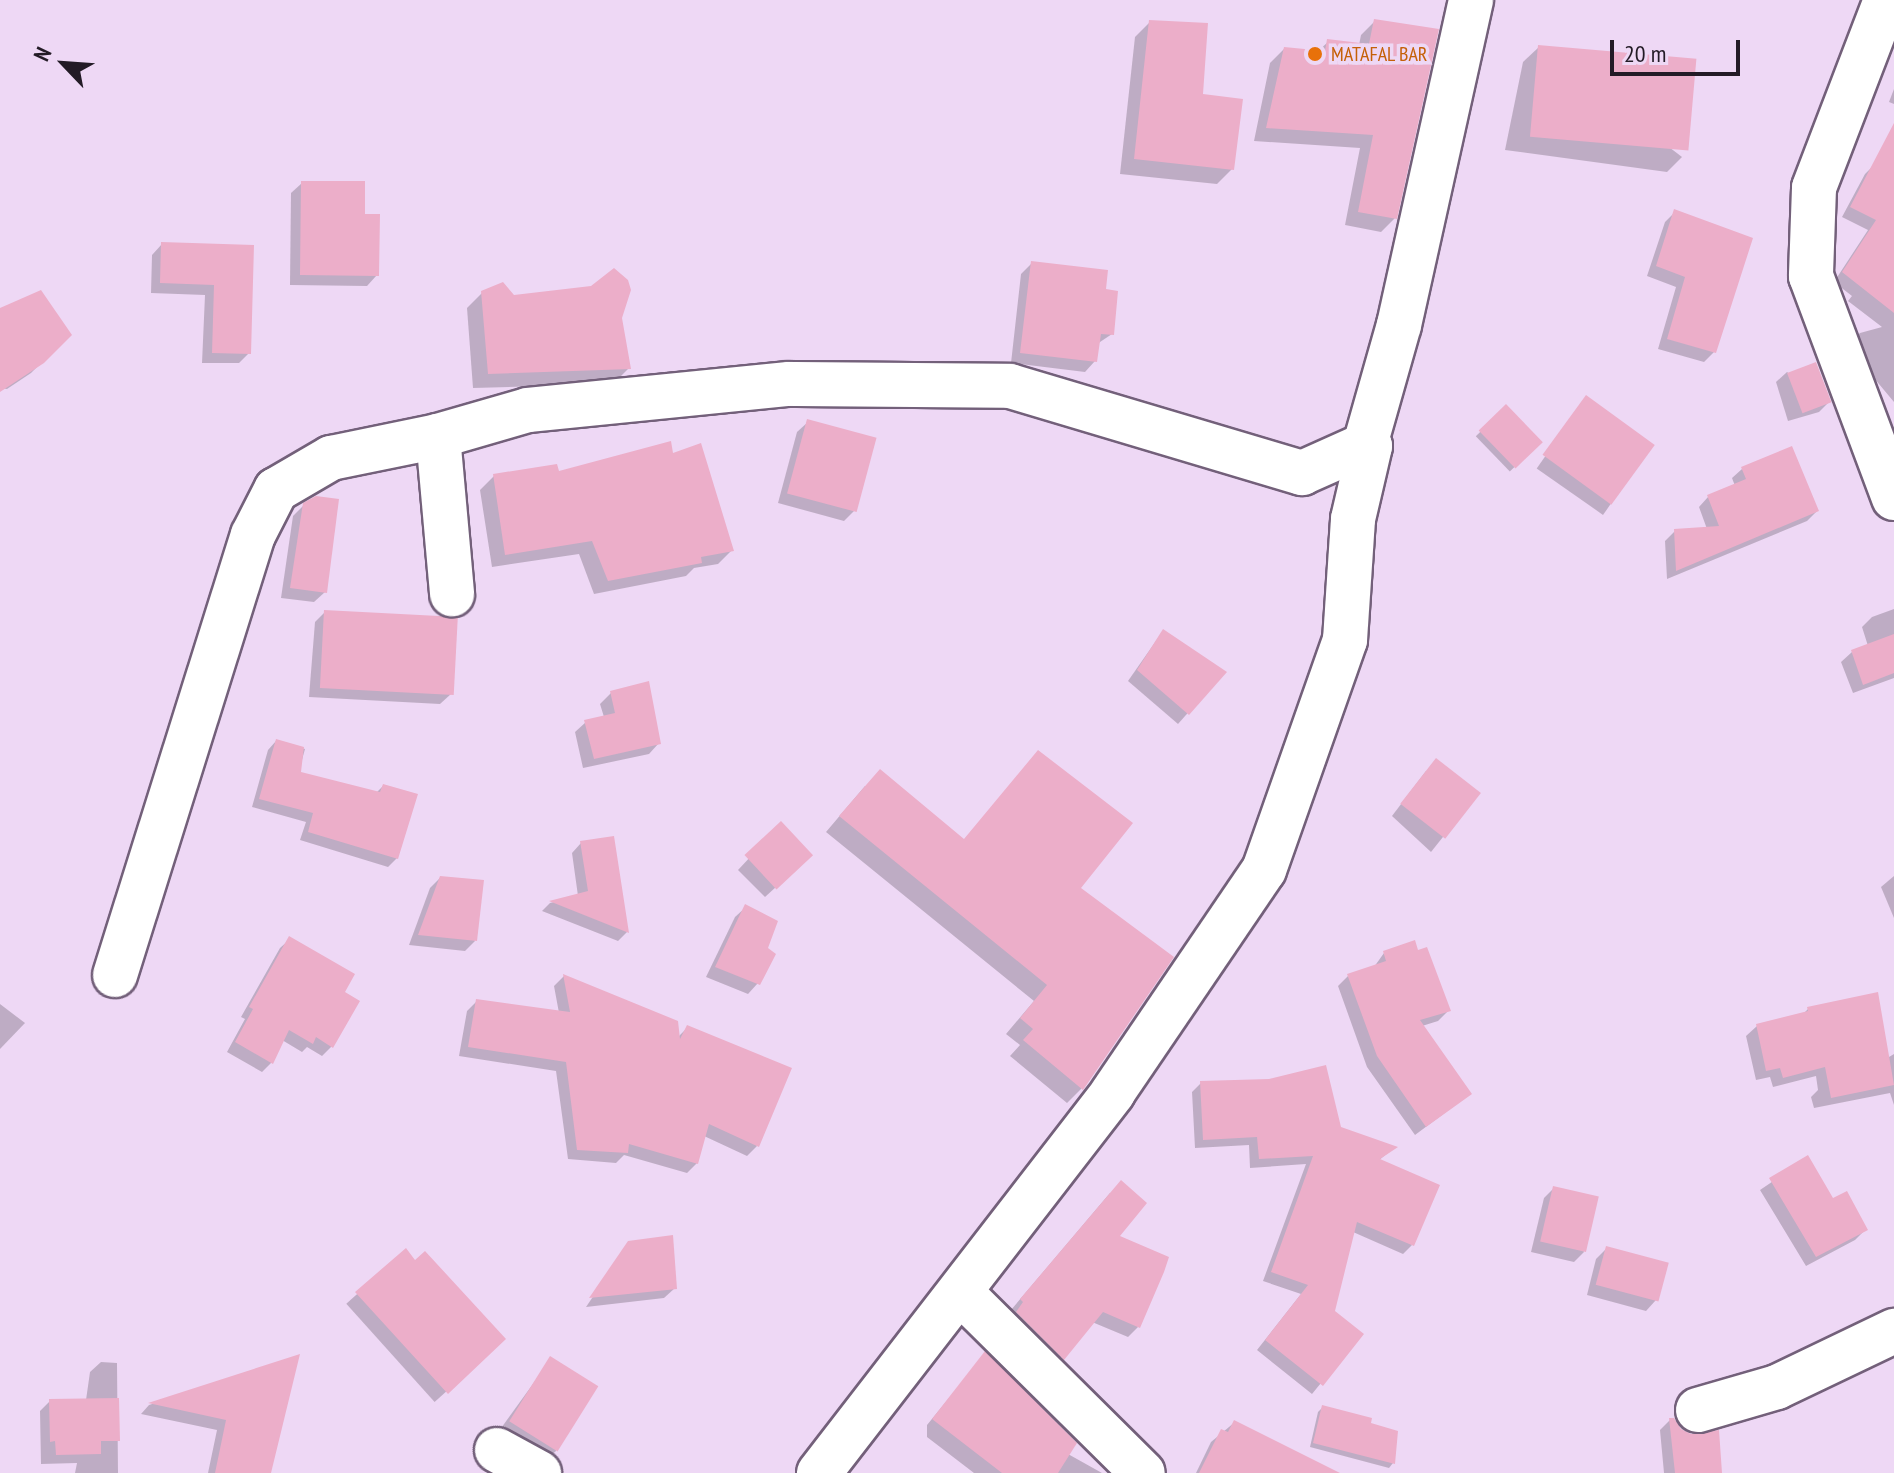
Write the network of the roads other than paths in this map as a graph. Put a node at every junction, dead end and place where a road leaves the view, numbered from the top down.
1 (1471, 0) edge
2 (1886, 0) edge
3 (438, 436) junction
4 (1365, 445) junction
5 (1894, 498) edge
6 (452, 594) dead end
7 (115, 975) dead end
8 (960, 1292) junction
9 (1894, 1331) edge
10 (1698, 1410) dead end
11 (497, 1450) dead end
12 (539, 1473) edge
13 (819, 1473) edge
14 (1143, 1473) edge

1 - 4 street
2 - 5 street
3 - 4 street
3 - 6 street
3 - 7 street
4 - 8 street
8 - 13 street
8 - 14 street
9 - 10 street
11 - 12 street

